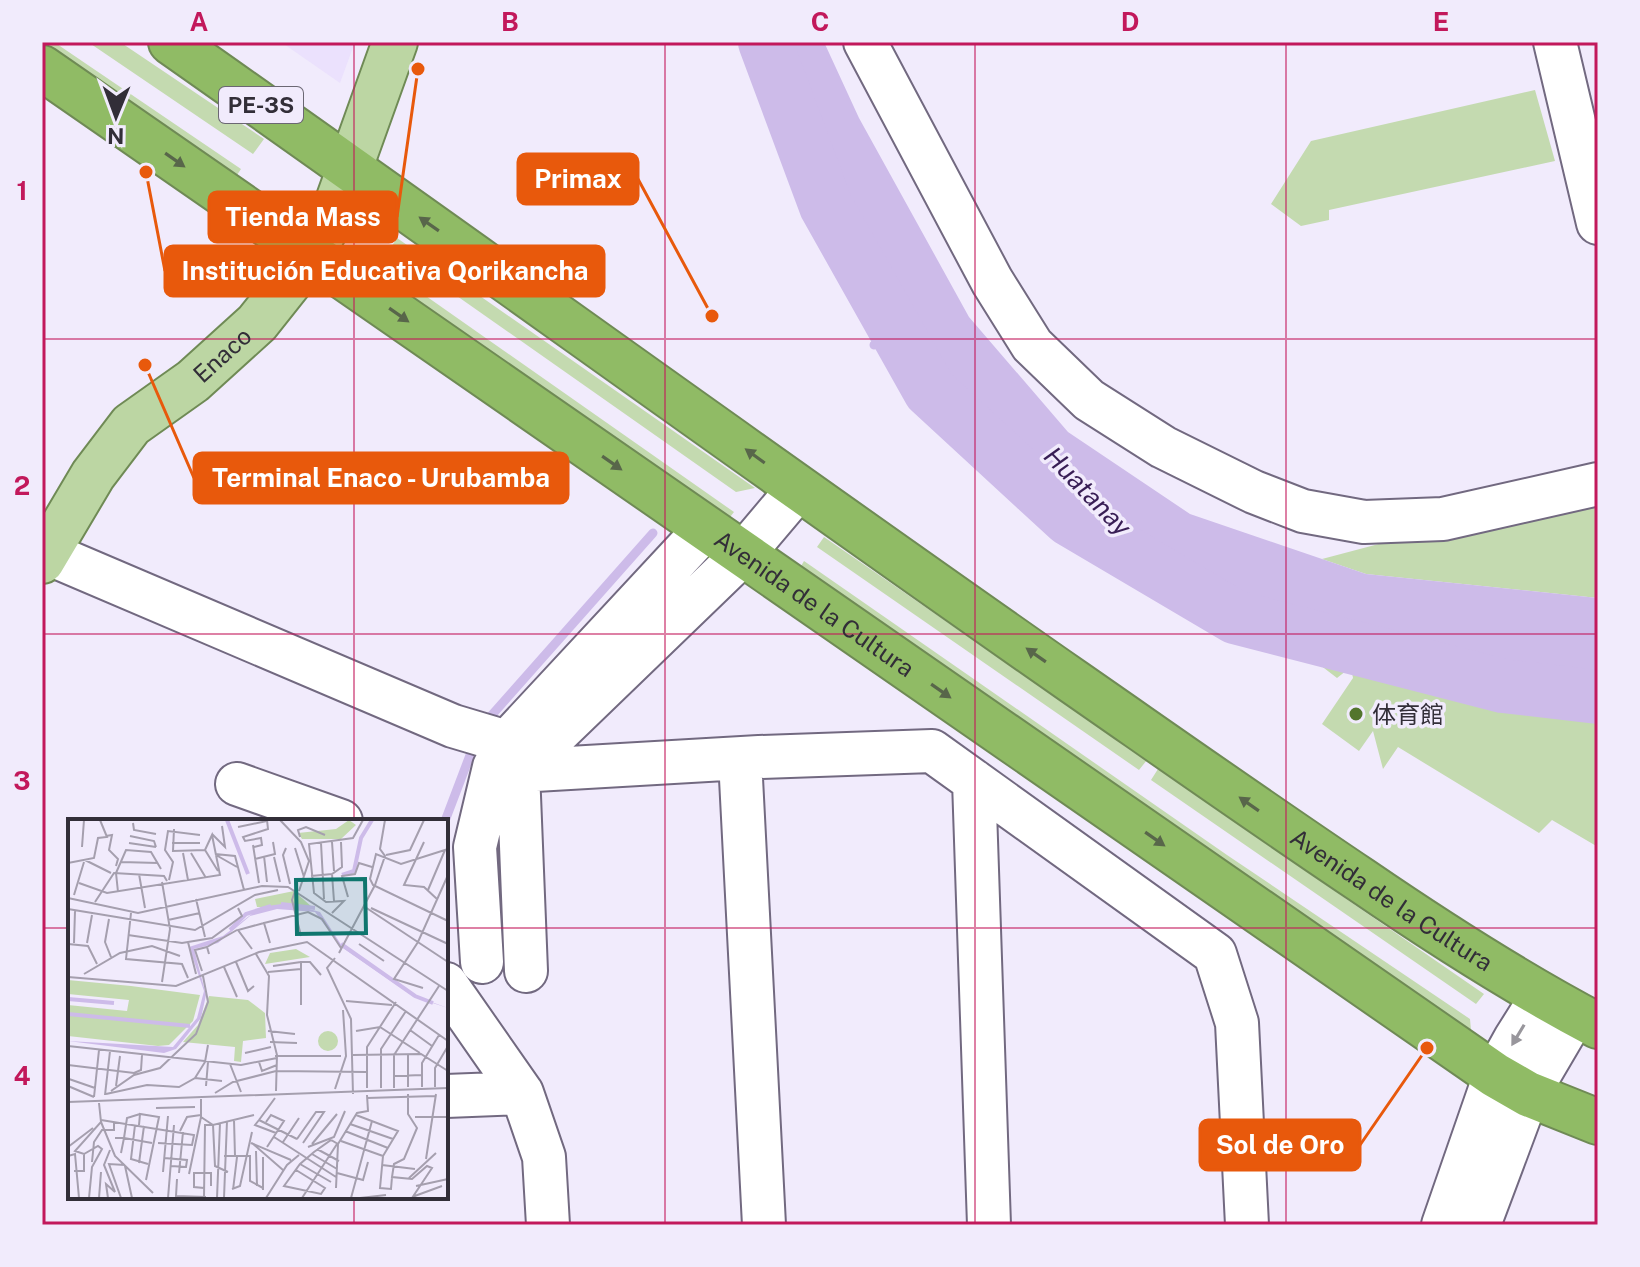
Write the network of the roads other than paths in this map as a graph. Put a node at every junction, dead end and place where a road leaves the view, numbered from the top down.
1 (171, 42) edge
2 (395, 42) edge
3 (865, 42) edge
4 (1555, 42) edge
5 (42, 68) edge
6 (351, 167) junction
7 (1598, 223) edge
8 (311, 255) junction
9 (1598, 484) edge
10 (799, 488) junction
11 (706, 528) junction
12 (744, 553) junction
13 (44, 557) edge
14 (508, 751) junction
15 (740, 759) junction
16 (974, 781) junction
17 (237, 784) dead end
18 (335, 819) edge
19 (462, 847) edge
20 (482, 962) dead end
21 (526, 971) dead end
22 (448, 987) edge
23 (1572, 1012) edge
24 (1511, 1084) junction
25 (522, 1093) junction
26 (448, 1096) edge
27 (1598, 1122) edge
28 (548, 1225) edge
29 (764, 1225) edge
30 (989, 1225) edge
31 (1247, 1225) edge
32 (1443, 1225) edge
33 (1479, 1225) edge

1 - 6 highway, Avenida de la Cultura / PE-3S
2 - 6 main road, Enaco
3 - 9 street
4 - 7 street
5 -> 8 highway, Avenida de la Cultura
6 - 8 main road, Enaco
10 -> 6 highway, Avenida de la Cultura
8 -> 11 highway, Avenida de la Cultura
8 - 13 main road, Enaco
10 - 12 street
23 -> 10 highway, Avenida de la Cultura
11 - 12 highway, Avenida de la Cultura
11 - 14 street
12 - 14 street
12 -> 24 highway, Avenida de la Cultura
13 - 14 street
14 - 15 street
14 - 19 street
14 - 21 street
15 - 16 street
15 - 29 street
16 - 30 street
16 - 31 street
17 - 18 street
19 - 20 street
22 - 25 street
23 - 24 street
24 - 27 highway, Avenida de la Cultura
24 - 32 street
24 - 33 street
25 - 26 street
25 - 28 street

